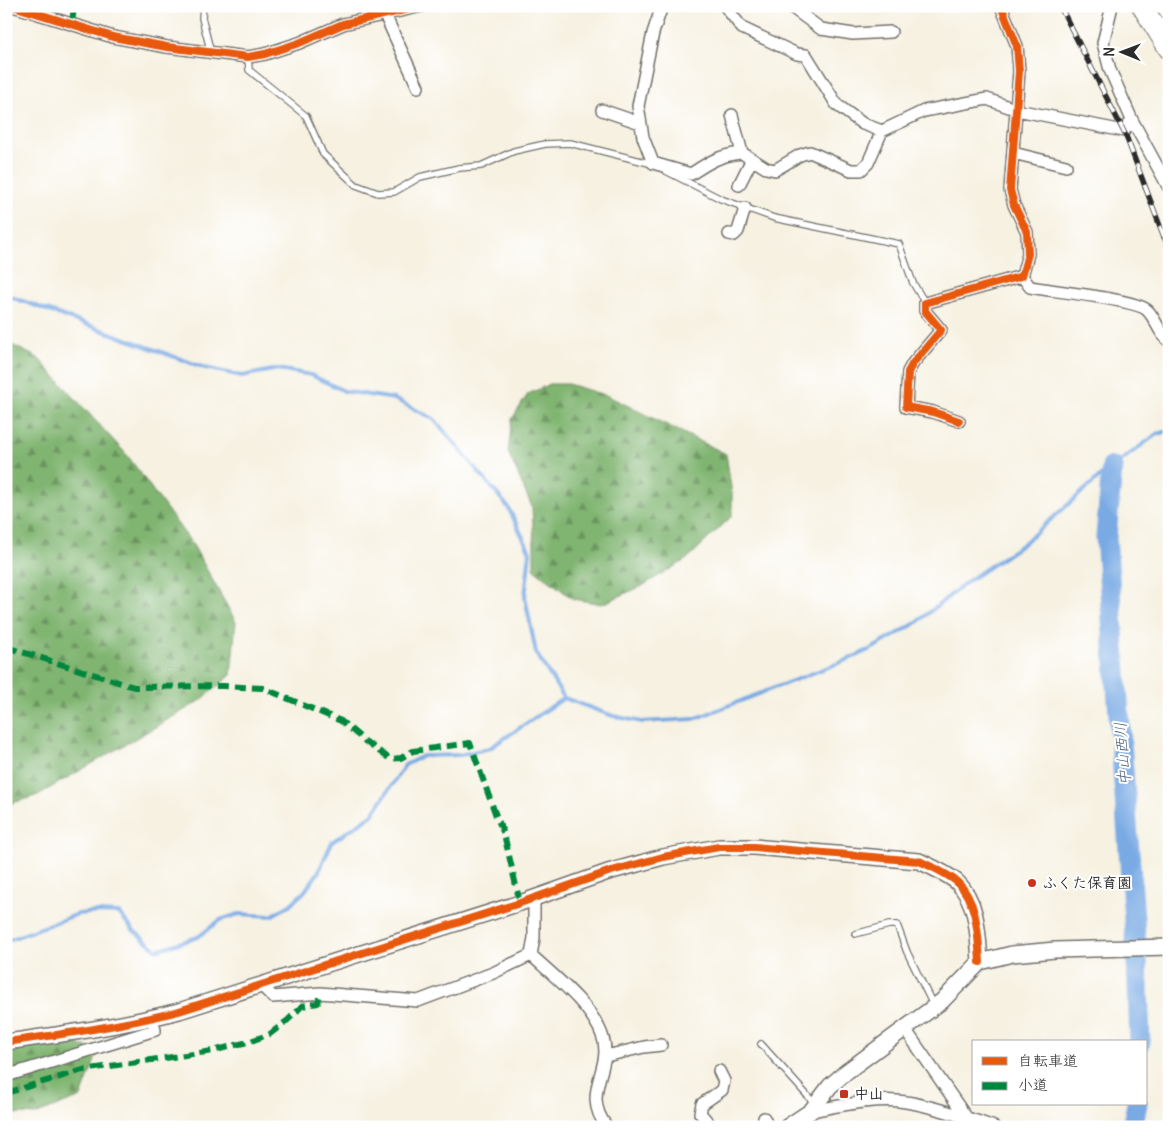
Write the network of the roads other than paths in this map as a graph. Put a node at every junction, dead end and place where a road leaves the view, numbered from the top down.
1 (13, 6) edge
2 (203, 6) edge
3 (422, 6) edge
4 (662, 6) edge
5 (725, 6) edge
6 (790, 6) edge
7 (1001, 6) edge
8 (1112, 6) edge
9 (1142, 6) edge
10 (385, 15) junction
11 (891, 32) dead end
12 (1169, 49) edge
13 (211, 54) junction
14 (248, 57) junction
15 (418, 87) dead end
16 (602, 110) dead end
17 (1017, 110) junction
18 (732, 115) dead end
19 (1132, 120) junction
20 (640, 123) junction
21 (882, 131) junction
22 (1013, 153) junction
23 (747, 156) junction
24 (653, 163) junction
25 (1066, 166) dead end
26 (739, 185) dead end
27 (1169, 188) edge
28 (745, 208) junction
29 (729, 234) dead end
30 (1022, 276) junction
31 (925, 303) junction
32 (1169, 341) edge
33 (960, 421) dead end
34 (534, 898) junction
35 (855, 934) dead end
36 (1169, 947) edge
37 (531, 955) junction
38 (980, 962) junction
39 (262, 986) junction
40 (934, 1007) junction
41 (152, 1018) junction
42 (905, 1029) junction
43 (6, 1042) edge
44 (761, 1044) dead end
45 (661, 1045) dead end
46 (606, 1056) junction
47 (719, 1071) dead end
48 (6, 1076) edge
49 (813, 1107) junction
50 (966, 1117) junction
51 (607, 1127) edge
52 (712, 1127) edge
53 (787, 1127) edge
54 (994, 1127) edge

1 - 13 street
2 - 13 lane
3 - 10 street
4 - 20 street
5 - 21 street
6 - 11 street
7 - 17 street
8 - 19 street
9 - 12 highway
10 - 14 street
10 - 15 street
13 - 14 street
14 - 24 lane
16 - 20 street
17 - 19 street
17 - 21 street
17 - 22 street
18 - 23 street
19 - 27 street
20 - 24 street
21 - 23 street
22 - 25 street
22 - 30 street
23 - 24 street
23 - 26 street
24 - 28 lane
28 - 29 street
28 - 31 lane
30 - 31 street
30 - 32 street
31 - 33 street
34 - 37 street
34 - 38 street
34 - 39 street
35 - 40 lane
36 - 38 street
37 - 39 street
37 - 46 street
38 - 40 street
39 - 41 street
40 - 42 street
41 - 43 street
41 - 48 street
42 - 49 street
42 - 50 street
44 - 49 lane
45 - 46 street
46 - 51 street
47 - 52 street
49 - 50 street
49 - 53 street
50 - 54 street

